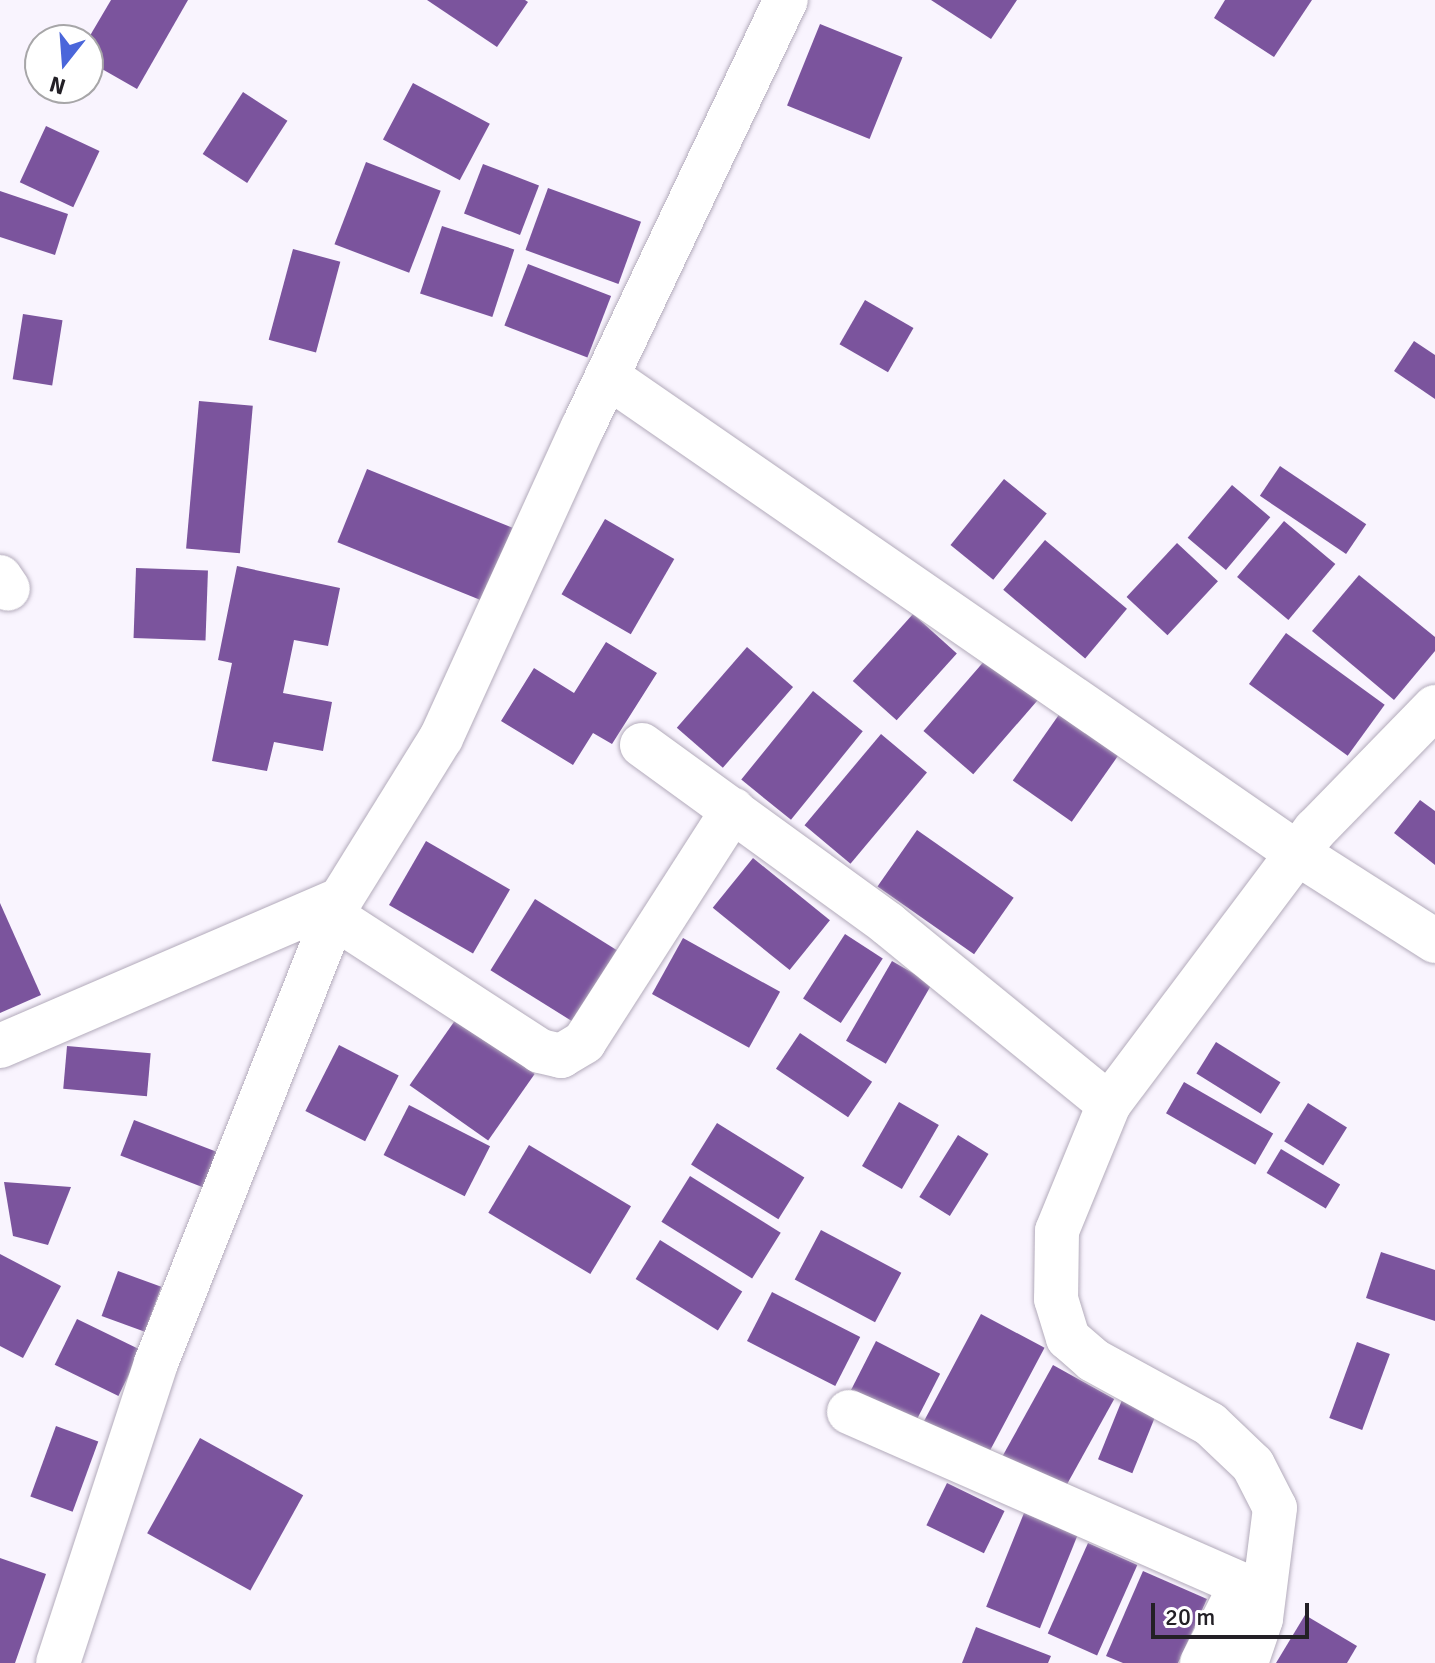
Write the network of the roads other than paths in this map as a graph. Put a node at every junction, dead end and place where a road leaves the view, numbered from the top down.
1 (786, 0) edge
2 (607, 376) junction
3 (1435, 707) edge
4 (642, 745) dead end
5 (733, 810) junction
6 (1297, 853) junction
7 (338, 908) junction
8 (1435, 941) edge
9 (0, 1046) edge
10 (1109, 1104) junction
11 (849, 1412) dead end
12 (1252, 1589) junction
13 (58, 1663) edge
14 (1202, 1663) edge
15 (1246, 1663) edge

1 - 2 street
2 - 6 street
2 - 7 street
3 - 6 street
4 - 5 street
5 - 7 street
5 - 10 street
6 - 8 street
6 - 10 street
7 - 9 street
7 - 13 street
10 - 12 street
11 - 12 street
12 - 14 street
12 - 15 street

